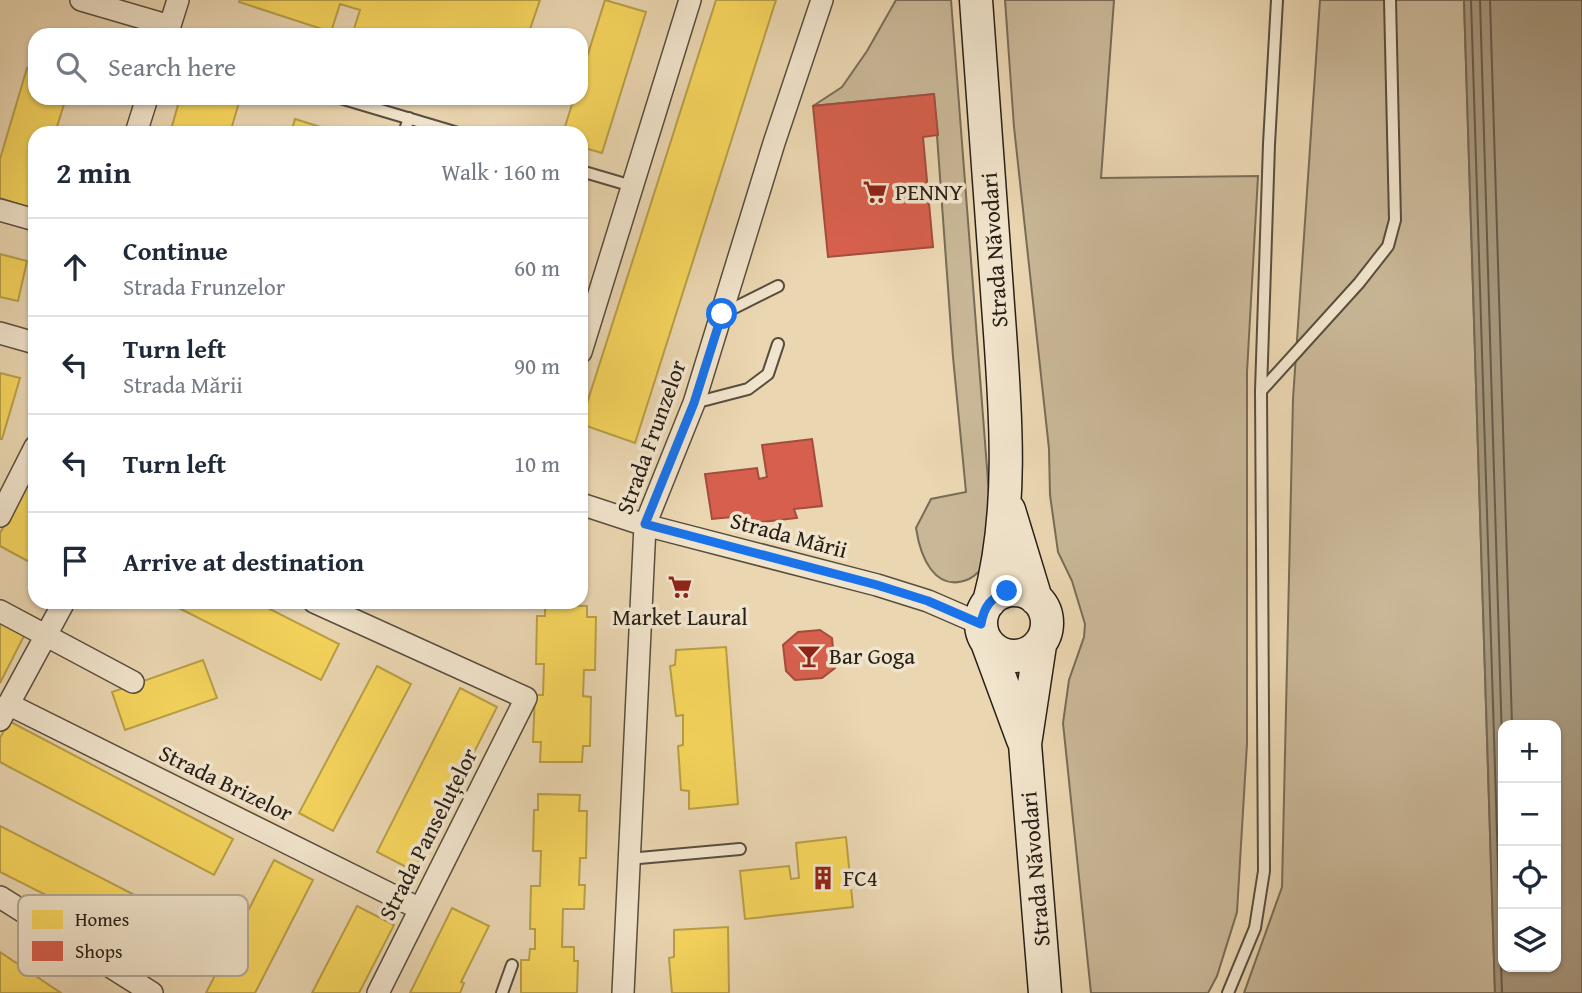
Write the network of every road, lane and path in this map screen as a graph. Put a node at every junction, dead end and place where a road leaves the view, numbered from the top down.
1 (81, 0) edge
2 (178, 0) edge
3 (690, 0) edge
4 (822, 0) edge
5 (976, 0) edge
6 (1277, 0) edge
7 (1390, 0) edge
8 (160, 28) edge
9 (169, 28) edge
10 (145, 105) edge
11 (364, 105) edge
12 (409, 118) junction
13 (138, 126) edge
14 (406, 126) edge
15 (435, 126) edge
16 (588, 173) edge
17 (632, 186) junction
18 (0, 210) edge
19 (28, 218) edge
20 (778, 286) dead end
21 (722, 314) junction
22 (588, 329) edge
23 (0, 333) edge
24 (28, 341) edge
25 (778, 344) dead end
26 (1261, 391) junction
27 (694, 403) junction
28 (28, 461) edge
29 (1006, 501) junction
30 (588, 506) edge
31 (0, 516) edge
32 (645, 524) junction
33 (1036, 599) junction
34 (60, 609) edge
35 (329, 609) edge
36 (0, 611) edge
37 (986, 623) junction
38 (47, 635) junction
39 (1040, 645) junction
40 (134, 682) dead end
41 (4, 712) edge
42 (1025, 744) junction
43 (740, 849) dead end
44 (628, 859) junction
45 (0, 897) edge
46 (18, 908) edge
47 (420, 909) junction
48 (512, 965) dead end
49 (125, 976) edge
50 (152, 993) edge
51 (378, 993) edge
52 (502, 993) edge
53 (623, 993) edge
54 (1045, 993) edge
55 (1228, 993) edge

1 - 8 street
2 - 9 street
3 - 17 street
4 - 21 street, Strada Frunzelor
5 - 29 main road, Strada Năvodari
6 - 26 lane
7 - 26 lane
10 - 13 street
11 - 12 lane
12 - 14 lane
12 - 15 lane
16 - 17 lane
17 - 22 street
18 - 19 street
20 - 21 lane
21 - 27 street, Strada Frunzelor
23 - 24 street
25 - 27 lane
26 - 55 lane
27 - 32 street, Strada Frunzelor
28 - 31 street
29 - 33 main road
29 - 37 main road
30 - 32 street, Strada Mării
32 - 37 street, Strada Mării
32 - 44 street, Strada Frunzelor
33 - 37 main road
33 - 39 main road
34 - 38 street, Strada Brizelor
35 - 47 street, Strada Panseluțelor
36 - 38 street
37 - 39 main road
37 - 42 main road
38 - 40 street
38 - 41 street, Strada Brizelor
39 - 42 main road
41 - 47 street, Strada Brizelor
42 - 54 main road, Strada Năvodari
43 - 44 lane
44 - 53 street, Strada Frunzelor
45 - 46 street
47 - 51 street, Strada Panseluțelor
48 - 52 lane
49 - 50 street

